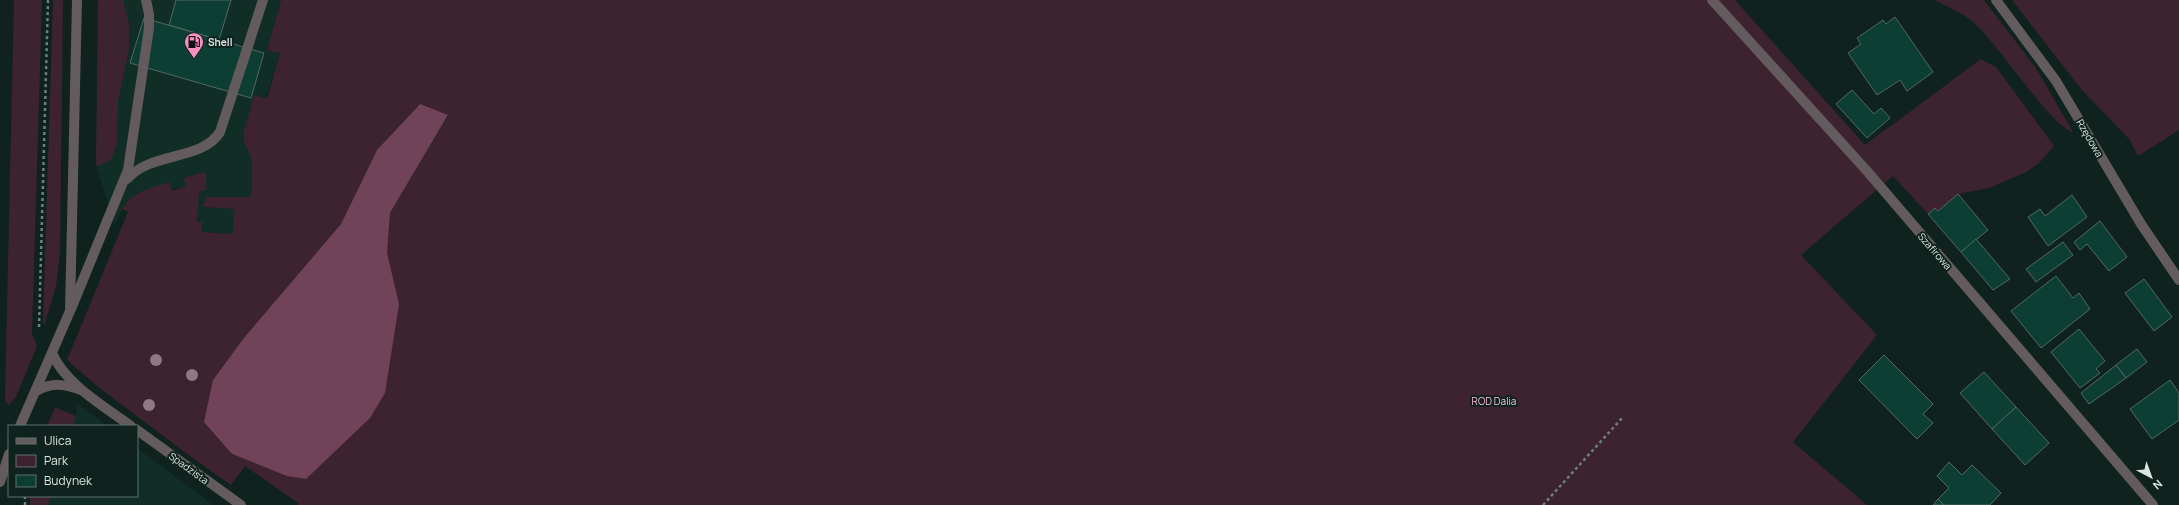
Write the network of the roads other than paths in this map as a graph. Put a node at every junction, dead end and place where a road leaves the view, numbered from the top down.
1 (77, 0) edge
2 (146, 0) edge
3 (263, 0) edge
4 (1712, 0) edge
5 (1996, 0) edge
6 (124, 182) junction
7 (2179, 280) edge
8 (70, 311) junction
9 (52, 353) junction
10 (36, 391) junction
11 (83, 391) junction
12 (20, 425) edge
13 (130, 425) edge
14 (138, 431) edge
15 (8, 457) edge
16 (0, 482) edge
17 (241, 505) edge
18 (2153, 505) edge

1 - 8 street
2 - 6 street
3 - 6 street
4 - 18 street, Szafirowa
5 - 7 street, Rzędowa
6 - 8 street
8 - 9 street
9 - 10 street
9 - 11 street
10 - 11 street
10 - 12 street
11 - 13 street
14 - 17 street, Spadzista
15 - 16 street

